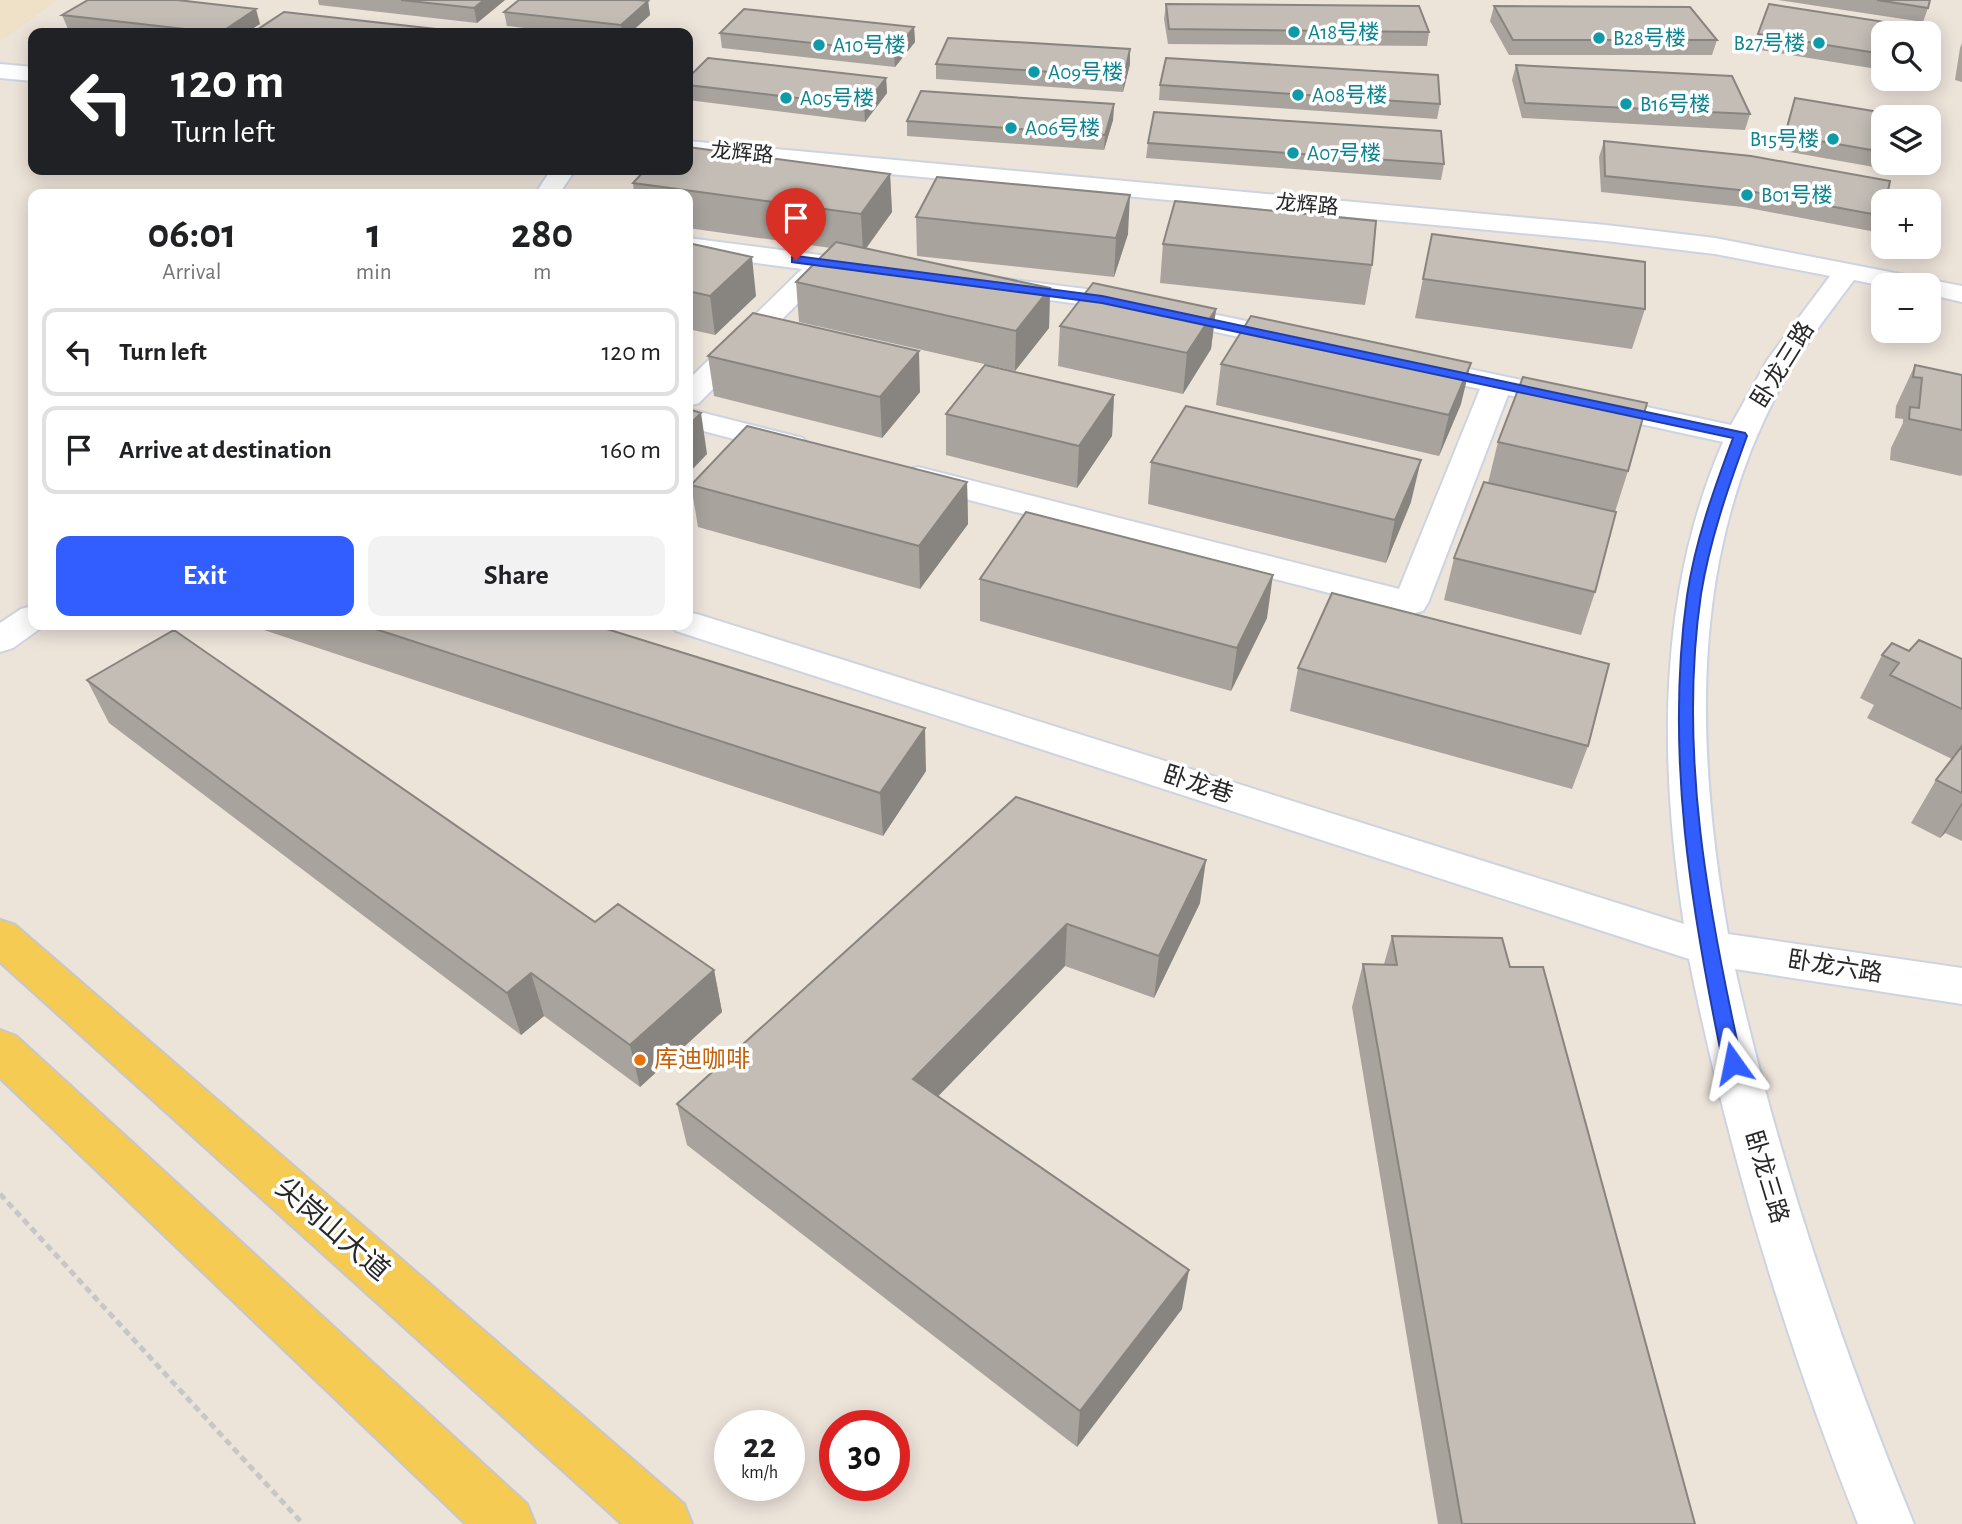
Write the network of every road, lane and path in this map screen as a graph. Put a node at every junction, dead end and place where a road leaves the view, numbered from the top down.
1 (0, 71) edge
2 (28, 74) edge
3 (693, 148) edge
4 (693, 247) edge
5 (823, 263) junction
6 (1848, 270) junction
7 (890, 272) edge
8 (1871, 275) edge
9 (970, 282) edge
10 (1941, 289) edge
11 (1962, 294) edge
12 (1320, 346) edge
13 (1388, 360) edge
14 (1497, 384) junction
15 (693, 392) edge
16 (693, 419) edge
17 (1740, 436) junction
18 (822, 453) edge
19 (889, 470) edge
20 (28, 620) edge
21 (693, 625) edge
22 (0, 640) edge
23 (0, 937) edge
24 (1708, 948) junction
25 (1962, 986) edge
26 (0, 1049) edge
27 (0, 1194) edge
28 (303, 1524) edge
29 (507, 1524) edge
30 (664, 1524) edge
31 (1886, 1524) edge

1 - 2 street
3 - 6 street, 龙辉路
4 - 5 street
5 - 7 street
5 - 15 street
6 - 8 street, 龙辉路
6 - 17 street, 卧龙三路
9 - 12 street
10 - 11 street
13 - 14 street
14 - 17 street
14 - 19 street
16 - 18 street
17 - 24 street, 卧龙三路
20 - 22 street
21 - 24 street, 卧龙巷
23 - 30 main road, 尖岗山大道
24 - 25 street, 卧龙六路
24 - 31 street, 卧龙三路
26 - 29 main road
27 - 28 path

